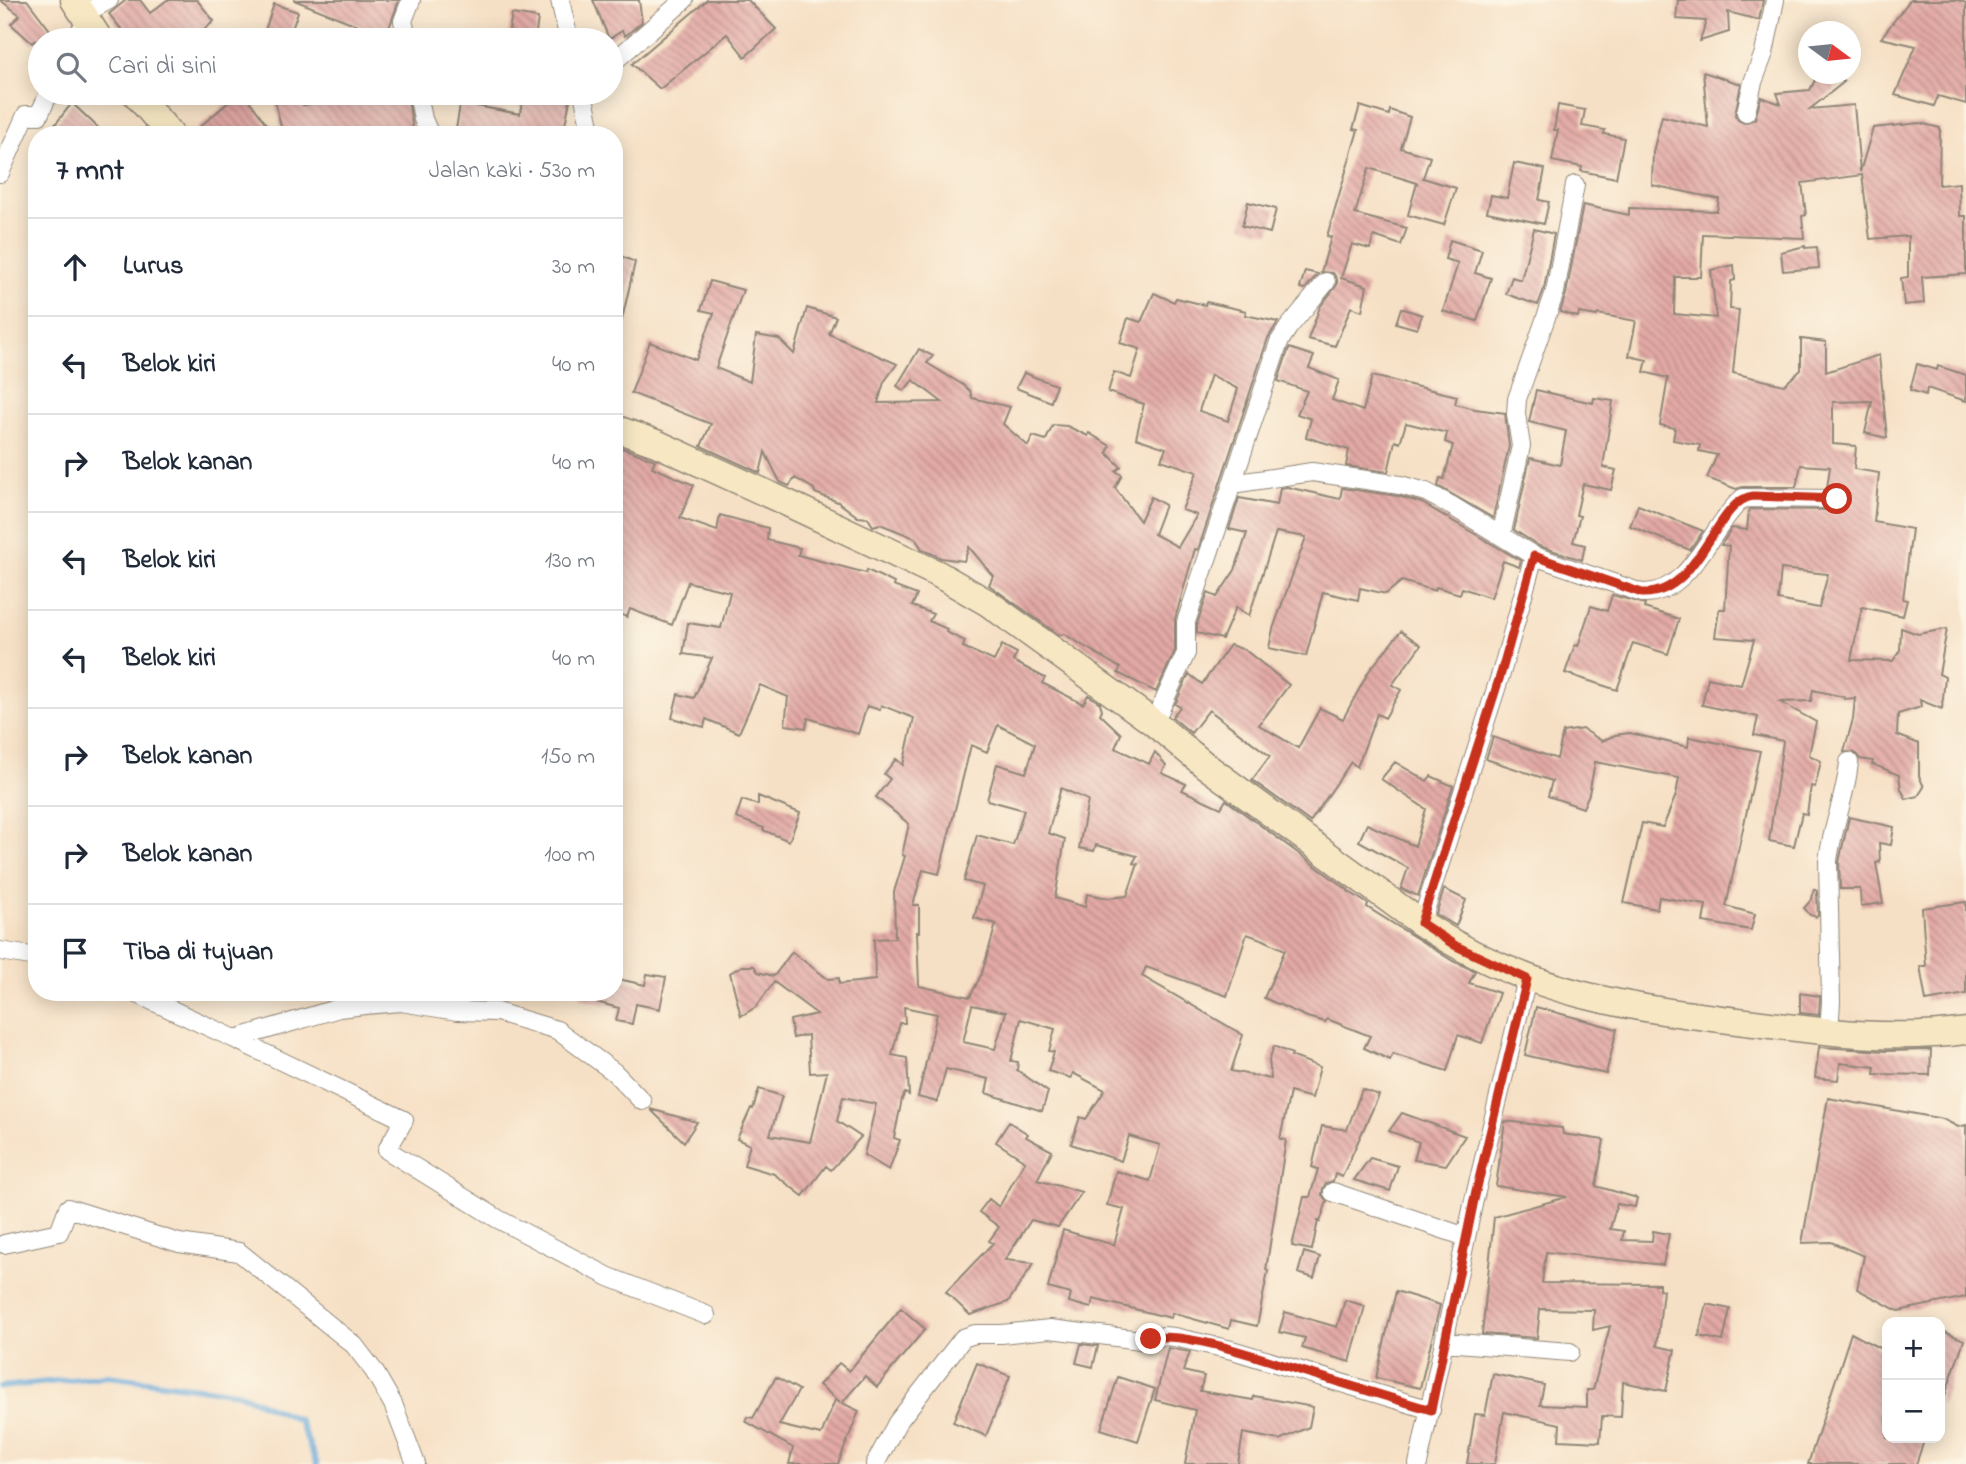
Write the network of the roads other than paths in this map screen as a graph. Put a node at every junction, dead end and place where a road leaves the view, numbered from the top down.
1 (108, 0) edge
2 (411, 0) edge
3 (560, 0) edge
4 (684, 0) edge
5 (1774, 0) edge
6 (84, 23) edge
7 (405, 28) edge
8 (566, 28) edge
9 (623, 53) edge
10 (44, 105) edge
11 (145, 105) edge
12 (420, 105) edge
13 (586, 105) edge
14 (1746, 112) dead end
15 (163, 126) edge
16 (426, 126) edge
17 (590, 126) edge
18 (0, 173) edge
19 (1575, 186) dead end
20 (1326, 282) dead end
21 (623, 431) edge
22 (1232, 484) junction
23 (1837, 499) dead end
24 (1502, 536) junction
25 (1534, 556) junction
26 (1154, 723) junction
27 (1849, 762) dead end
28 (1421, 923) junction
29 (0, 951) edge
30 (28, 956) edge
31 (1527, 979) junction
32 (153, 1001) edge
33 (1966, 1031) edge
34 (1829, 1032) junction
35 (235, 1039) junction
36 (642, 1101) dead end
37 (1333, 1192) dead end
38 (1466, 1237) junction
39 (4, 1244) dead end
40 (706, 1315) dead end
41 (1445, 1342) junction
42 (1570, 1352) dead end
43 (1431, 1410) junction
44 (416, 1464) edge
45 (876, 1464) edge
46 (1419, 1464) edge

1 - 6 street
2 - 7 street
3 - 8 street
4 - 9 street
5 - 14 street
10 - 18 street
11 - 15 main road
12 - 16 street
13 - 17 street
19 - 24 street
20 - 22 street
21 - 26 main road
22 - 24 street
22 - 26 street
23 - 25 street
24 - 25 street
25 - 28 street
26 - 28 main road
27 - 34 street
28 - 31 main road
29 - 30 street
31 - 34 main road
31 - 38 street
32 - 35 street
33 - 34 main road
35 - 36 street
35 - 40 street
37 - 38 street
38 - 41 street
39 - 44 street
41 - 42 street
41 - 43 street
43 - 45 street
43 - 46 street

